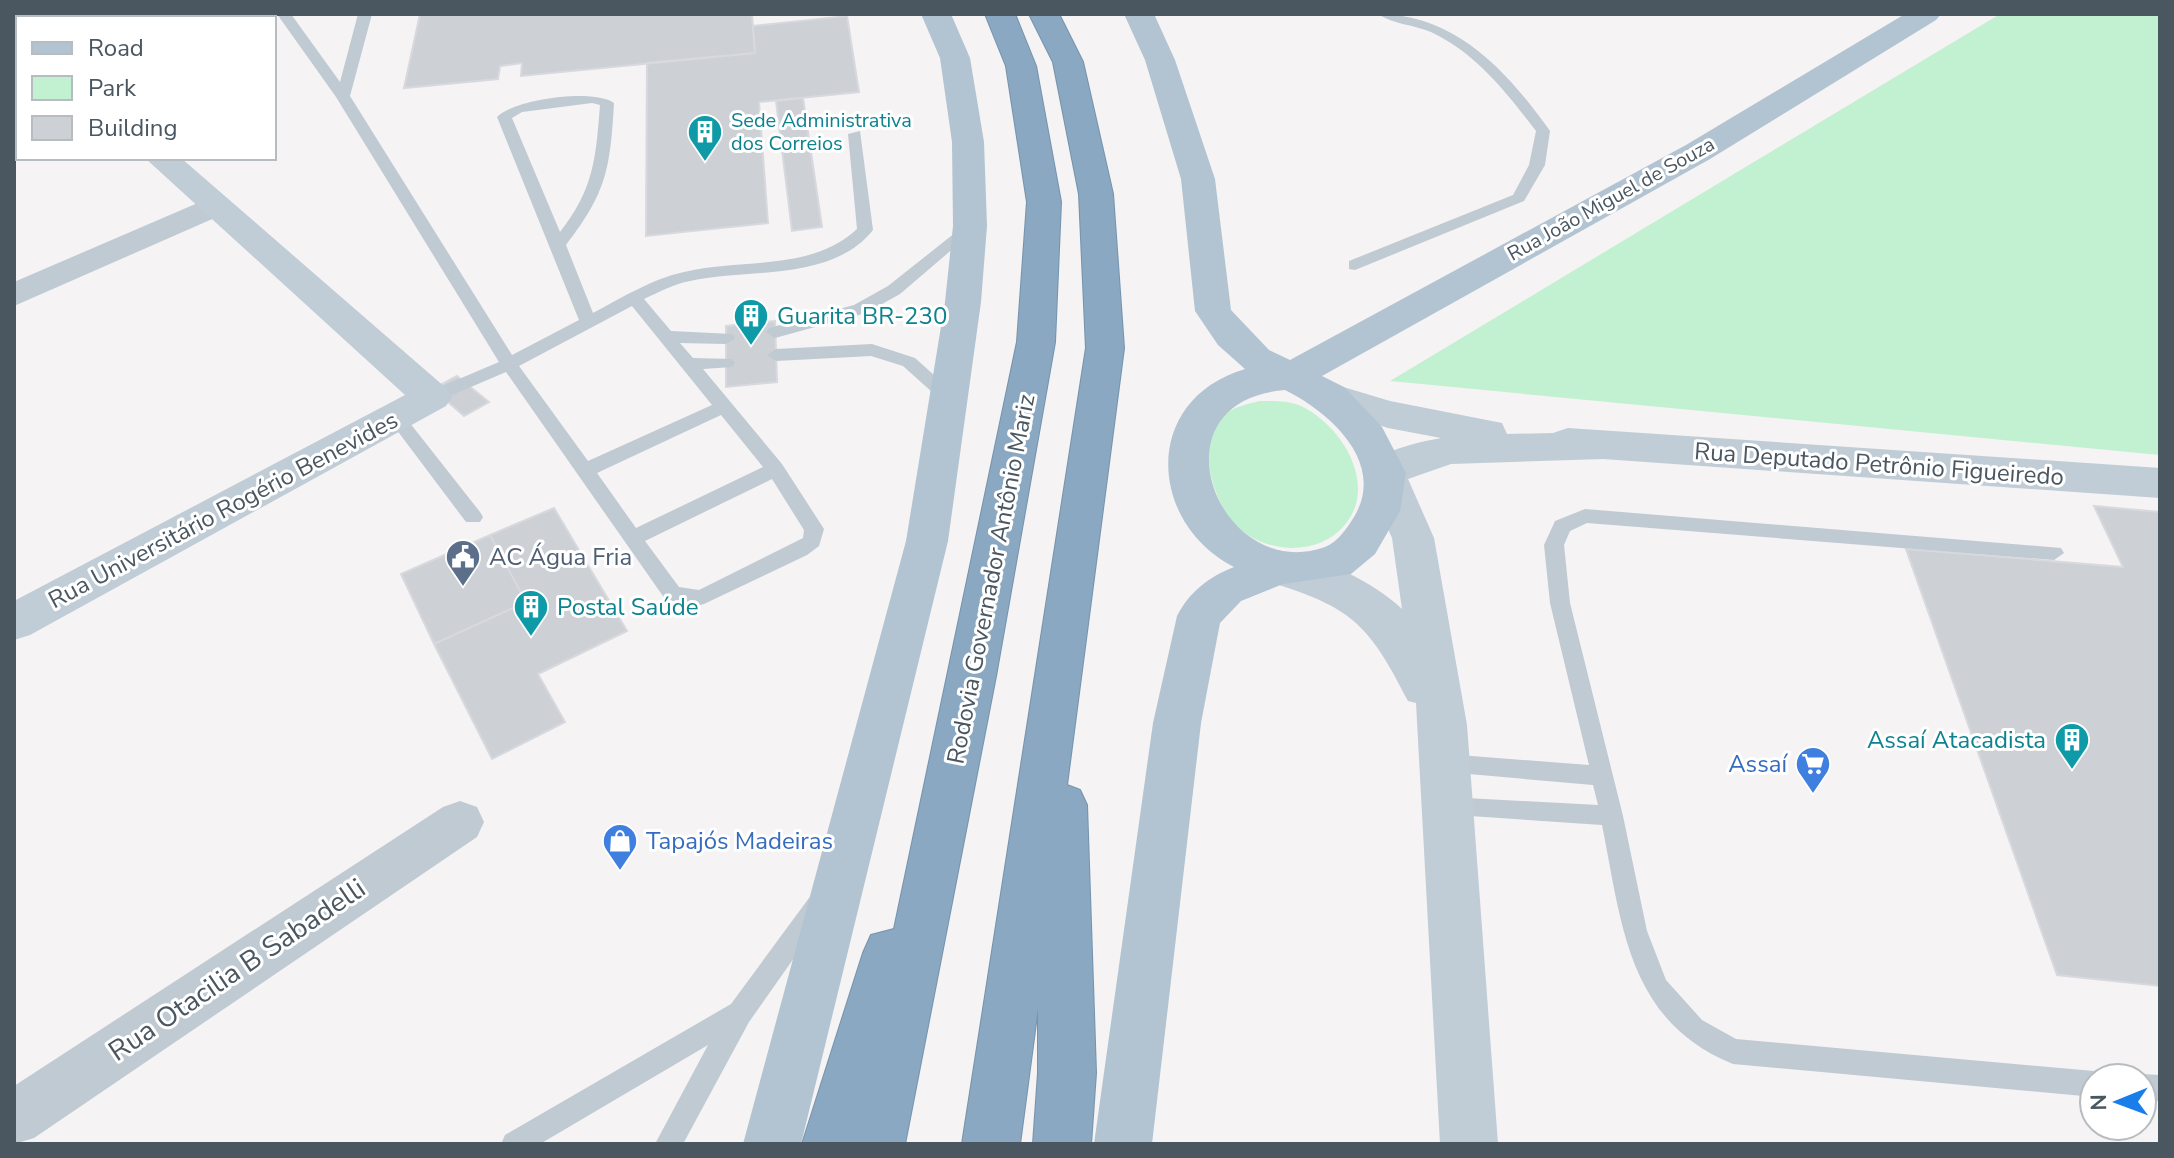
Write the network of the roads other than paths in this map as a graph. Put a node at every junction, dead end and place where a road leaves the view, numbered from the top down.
1 (284, 14) edge
2 (365, 14) edge
3 (936, 14) edge
4 (1000, 14) edge
5 (1044, 14) edge
6 (1139, 14) edge
7 (1385, 14) edge
8 (1926, 14) edge
9 (343, 96) junction
10 (855, 134) dead end
11 (163, 160) edge
12 (214, 206) junction
13 (970, 226) junction
14 (558, 245) junction
15 (1355, 265) dead end
16 (14, 295) edge
17 (634, 298) junction
18 (589, 323) junction
19 (815, 323) junction
20 (775, 332) dead end
21 (666, 337) junction
22 (726, 338) dead end
23 (818, 350) junction
24 (776, 355) dead end
25 (726, 363) dead end
26 (509, 364) junction
27 (687, 364) junction
28 (1291, 376) junction
29 (1330, 396) junction
30 (948, 397) junction
31 (414, 407) junction
32 (723, 407) junction
33 (1597, 446) junction
34 (775, 469) junction
35 (584, 471) junction
36 (1385, 473) junction
37 (2160, 483) edge
38 (473, 517) dead end
39 (633, 538) junction
40 (2054, 553) dead end
41 (1279, 568) junction
42 (14, 622) edge
43 (1060, 675) junction
44 (963, 722) junction
45 (1446, 765) junction
46 (1601, 776) junction
47 (1612, 816) junction
48 (460, 822) dead end
49 (840, 874) junction
50 (740, 1013) junction
51 (2078, 1083) edge
52 (14, 1118) edge
53 (666, 1139) edge
54 (514, 1144) edge
55 (772, 1144) edge
56 (831, 1144) edge
57 (876, 1144) edge
58 (991, 1144) edge
59 (1062, 1144) edge
60 (1123, 1144) edge
61 (1469, 1144) edge

1 - 9 lane
2 - 9 lane
3 - 13 main road
4 - 44 highway, Rodovia Governador Antônio Mariz
5 - 43 highway
6 - 28 main road
7 - 15 lane
8 - 28 main road, Rua João Miguel de Souza
9 - 26 lane
10 - 17 lane
11 - 12 street
12 - 16 street
12 - 31 street
13 - 19 lane
13 - 30 main road
14 - 14 lane
14 - 18 lane
17 - 18 lane
17 - 21 lane
18 - 26 lane
19 - 20 lane
19 - 23 lane
21 - 22 lane
21 - 27 lane
23 - 24 lane
23 - 30 lane
25 - 27 lane
26 - 31 lane
26 - 35 lane
27 - 32 lane
28 - 29 main road
28 - 41 main road
29 - 33 street, Rua Deputado Petrônio Figueiredo
29 - 36 main road
30 - 49 main road
31 - 38 lane
31 - 42 street, Rua Universitário Rogério Benevides
32 - 34 lane
32 - 35 lane
33 - 36 street, Rua Deputado Petrônio Figueiredo
33 - 37 street, Rua Deputado Petrônio Figueiredo
34 - 39 lane
34 - 39 lane
35 - 39 lane
36 - 41 main road
36 - 45 street
40 - 46 lane
41 - 45 street
41 - 60 main road
43 - 58 highway
43 - 59 highway
44 - 56 highway
44 - 57 highway, Rodovia Governador Antônio Mariz
45 - 46 lane
45 - 47 lane
45 - 61 street
46 - 47 lane
47 - 51 lane
48 - 52 street, Rua Otacilia B Sabadelli
49 - 50 lane
49 - 55 main road
50 - 53 lane
50 - 54 lane

